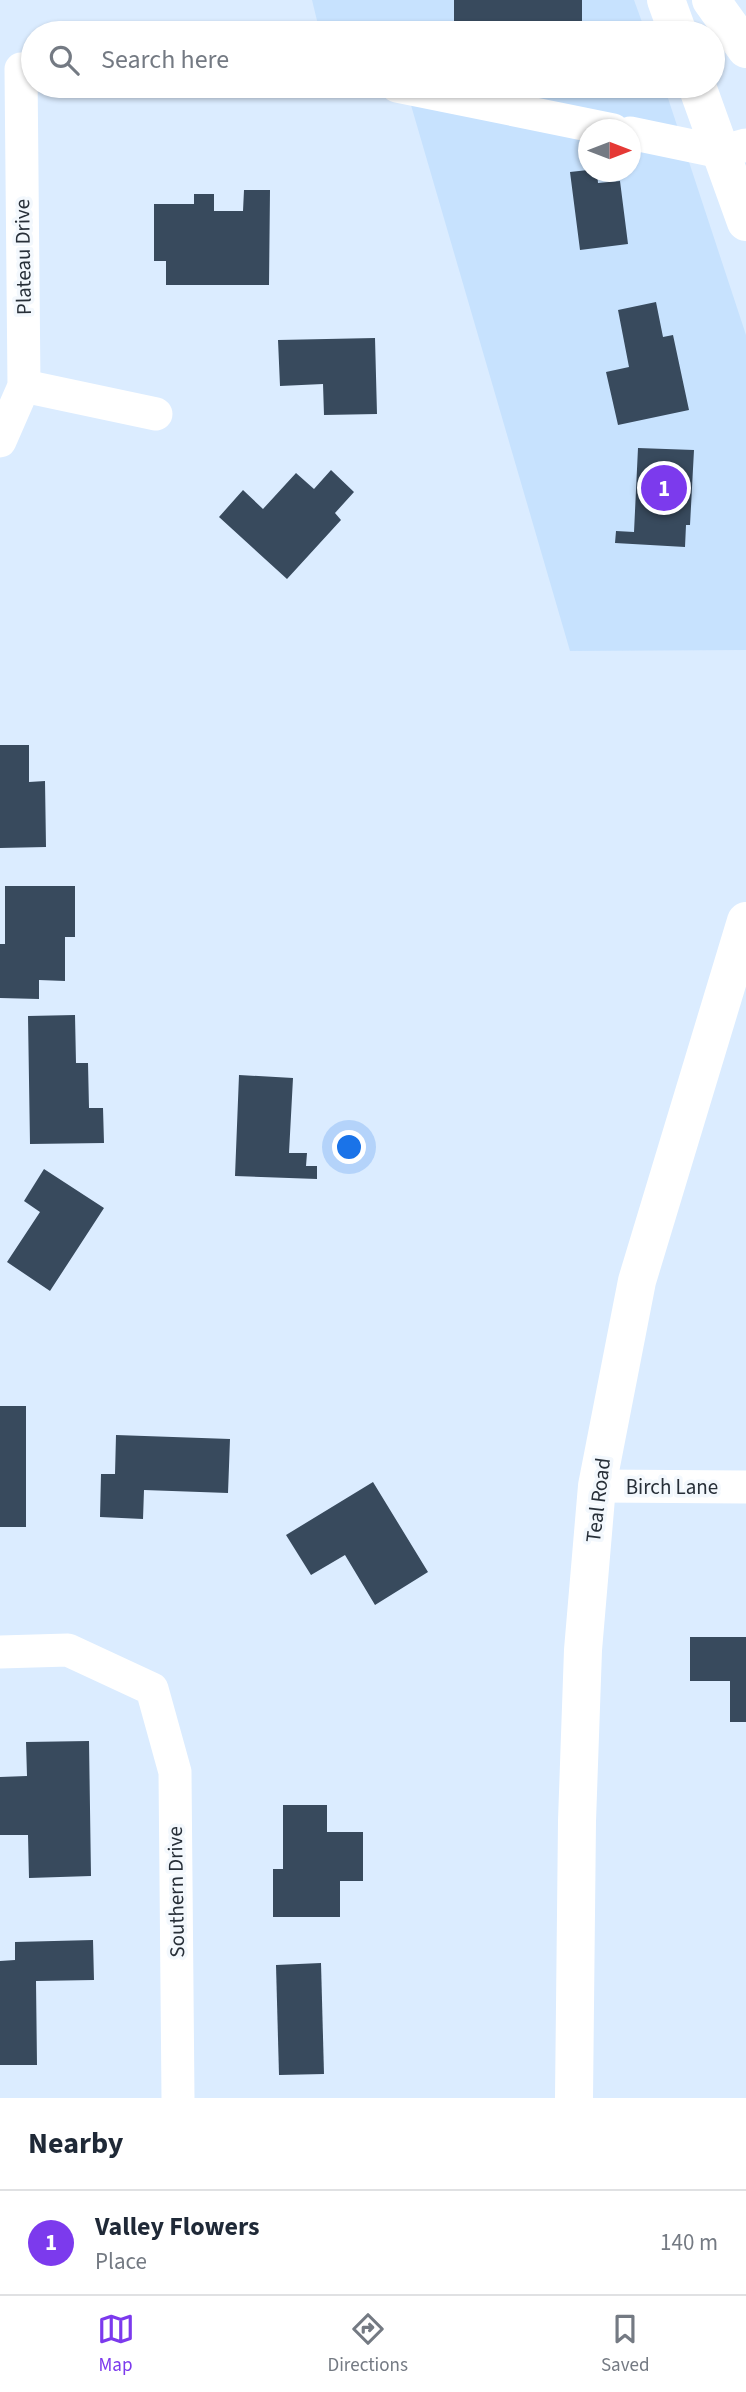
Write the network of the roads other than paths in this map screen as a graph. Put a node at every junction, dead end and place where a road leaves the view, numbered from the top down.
1 (666, 0) edge
2 (711, 0) edge
3 (674, 21) edge
4 (746, 49) edge
5 (18, 69) edge
6 (456, 98) edge
7 (704, 98) edge
8 (578, 123) edge
9 (641, 134) edge
10 (734, 148) edge
11 (746, 222) edge
12 (24, 386) junction
13 (156, 414) dead end
14 (0, 441) edge
15 (746, 921) edge
16 (597, 1486) junction
17 (746, 1487) edge
18 (0, 1652) edge
19 (178, 2098) edge
20 (575, 2098) edge

1 - 3 main road
2 - 4 main road
5 - 12 street, Plateau Drive
6 - 8 street
7 - 10 main road
9 - 10 street
10 - 11 main road
12 - 13 street
12 - 14 street, Plateau Drive
15 - 16 main road, Teal Road
16 - 17 street, Birch Lane
16 - 20 main road, Teal Road
18 - 19 street, Southern Drive

